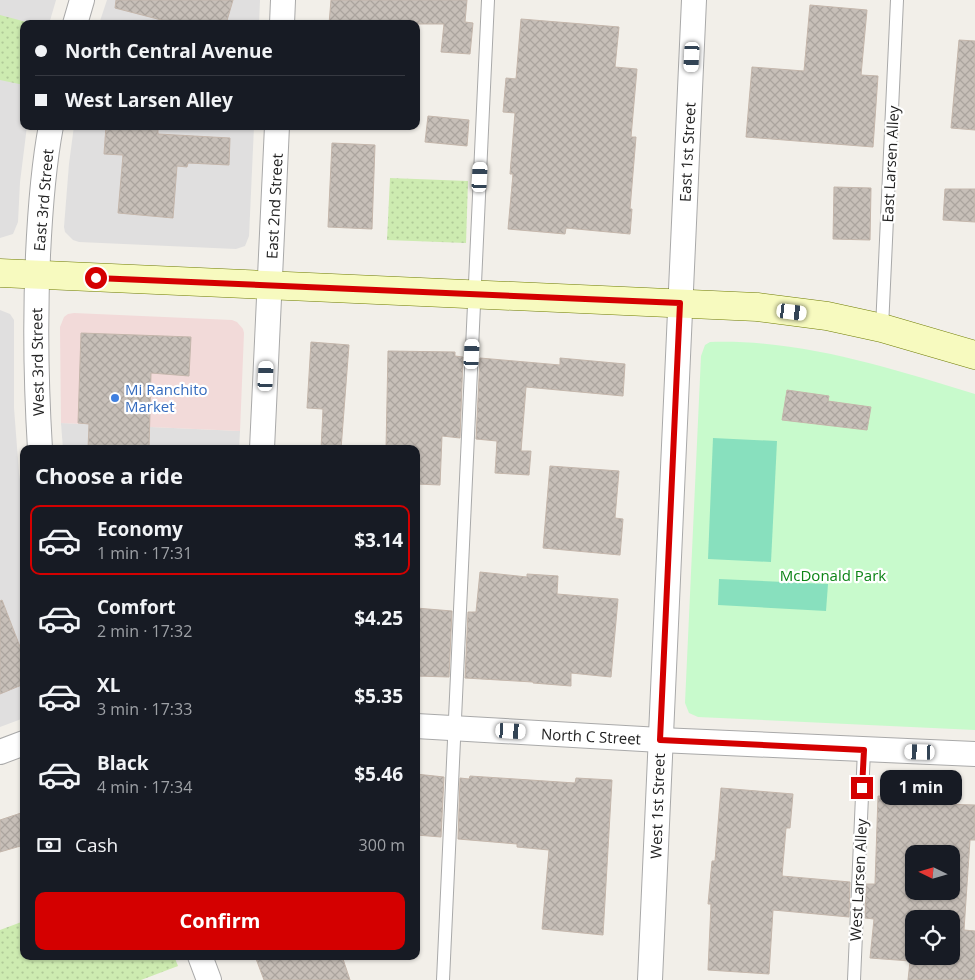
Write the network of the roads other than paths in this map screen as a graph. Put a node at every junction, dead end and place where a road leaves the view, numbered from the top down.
1 (82, 0) edge
2 (283, 0) edge
3 (488, 0) edge
4 (694, 0) edge
5 (897, 0) edge
6 (76, 20) edge
7 (282, 20) edge
8 (50, 130) edge
9 (278, 130) edge
10 (0, 273) edge
11 (37, 275) junction
12 (270, 285) junction
13 (475, 295) junction
14 (680, 303) junction
15 (882, 328) junction
16 (975, 355) edge
17 (40, 445) edge
18 (262, 445) edge
19 (420, 726) edge
20 (455, 728) junction
21 (660, 740) junction
22 (20, 745) edge
23 (864, 750) junction
24 (0, 752) edge
25 (975, 754) edge
26 (202, 960) edge
27 (209, 980) edge
28 (443, 980) edge
29 (650, 980) edge
30 (854, 980) edge

1 - 6 street
2 - 7 street
3 - 13 lane
4 - 14 street, East 1st Street
5 - 15 lane, East Larsen Alley
8 - 11 street, East 3rd Street
9 - 12 street, East 2nd Street
10 - 11 street
11 - 12 street
11 - 17 street, West 3rd Street
12 - 13 street
12 - 18 street, East 2nd Street
13 - 14 street
13 - 20 lane
14 - 15 street
14 - 21 street, West 1st Street
15 - 16 street
19 - 20 street, North C Street
20 - 21 street, North C Street
20 - 28 lane
21 - 23 street, North C Street
21 - 29 street, West 1st Street
22 - 24 street
23 - 25 street, North C Street
23 - 30 lane, West Larsen Alley
26 - 27 street

